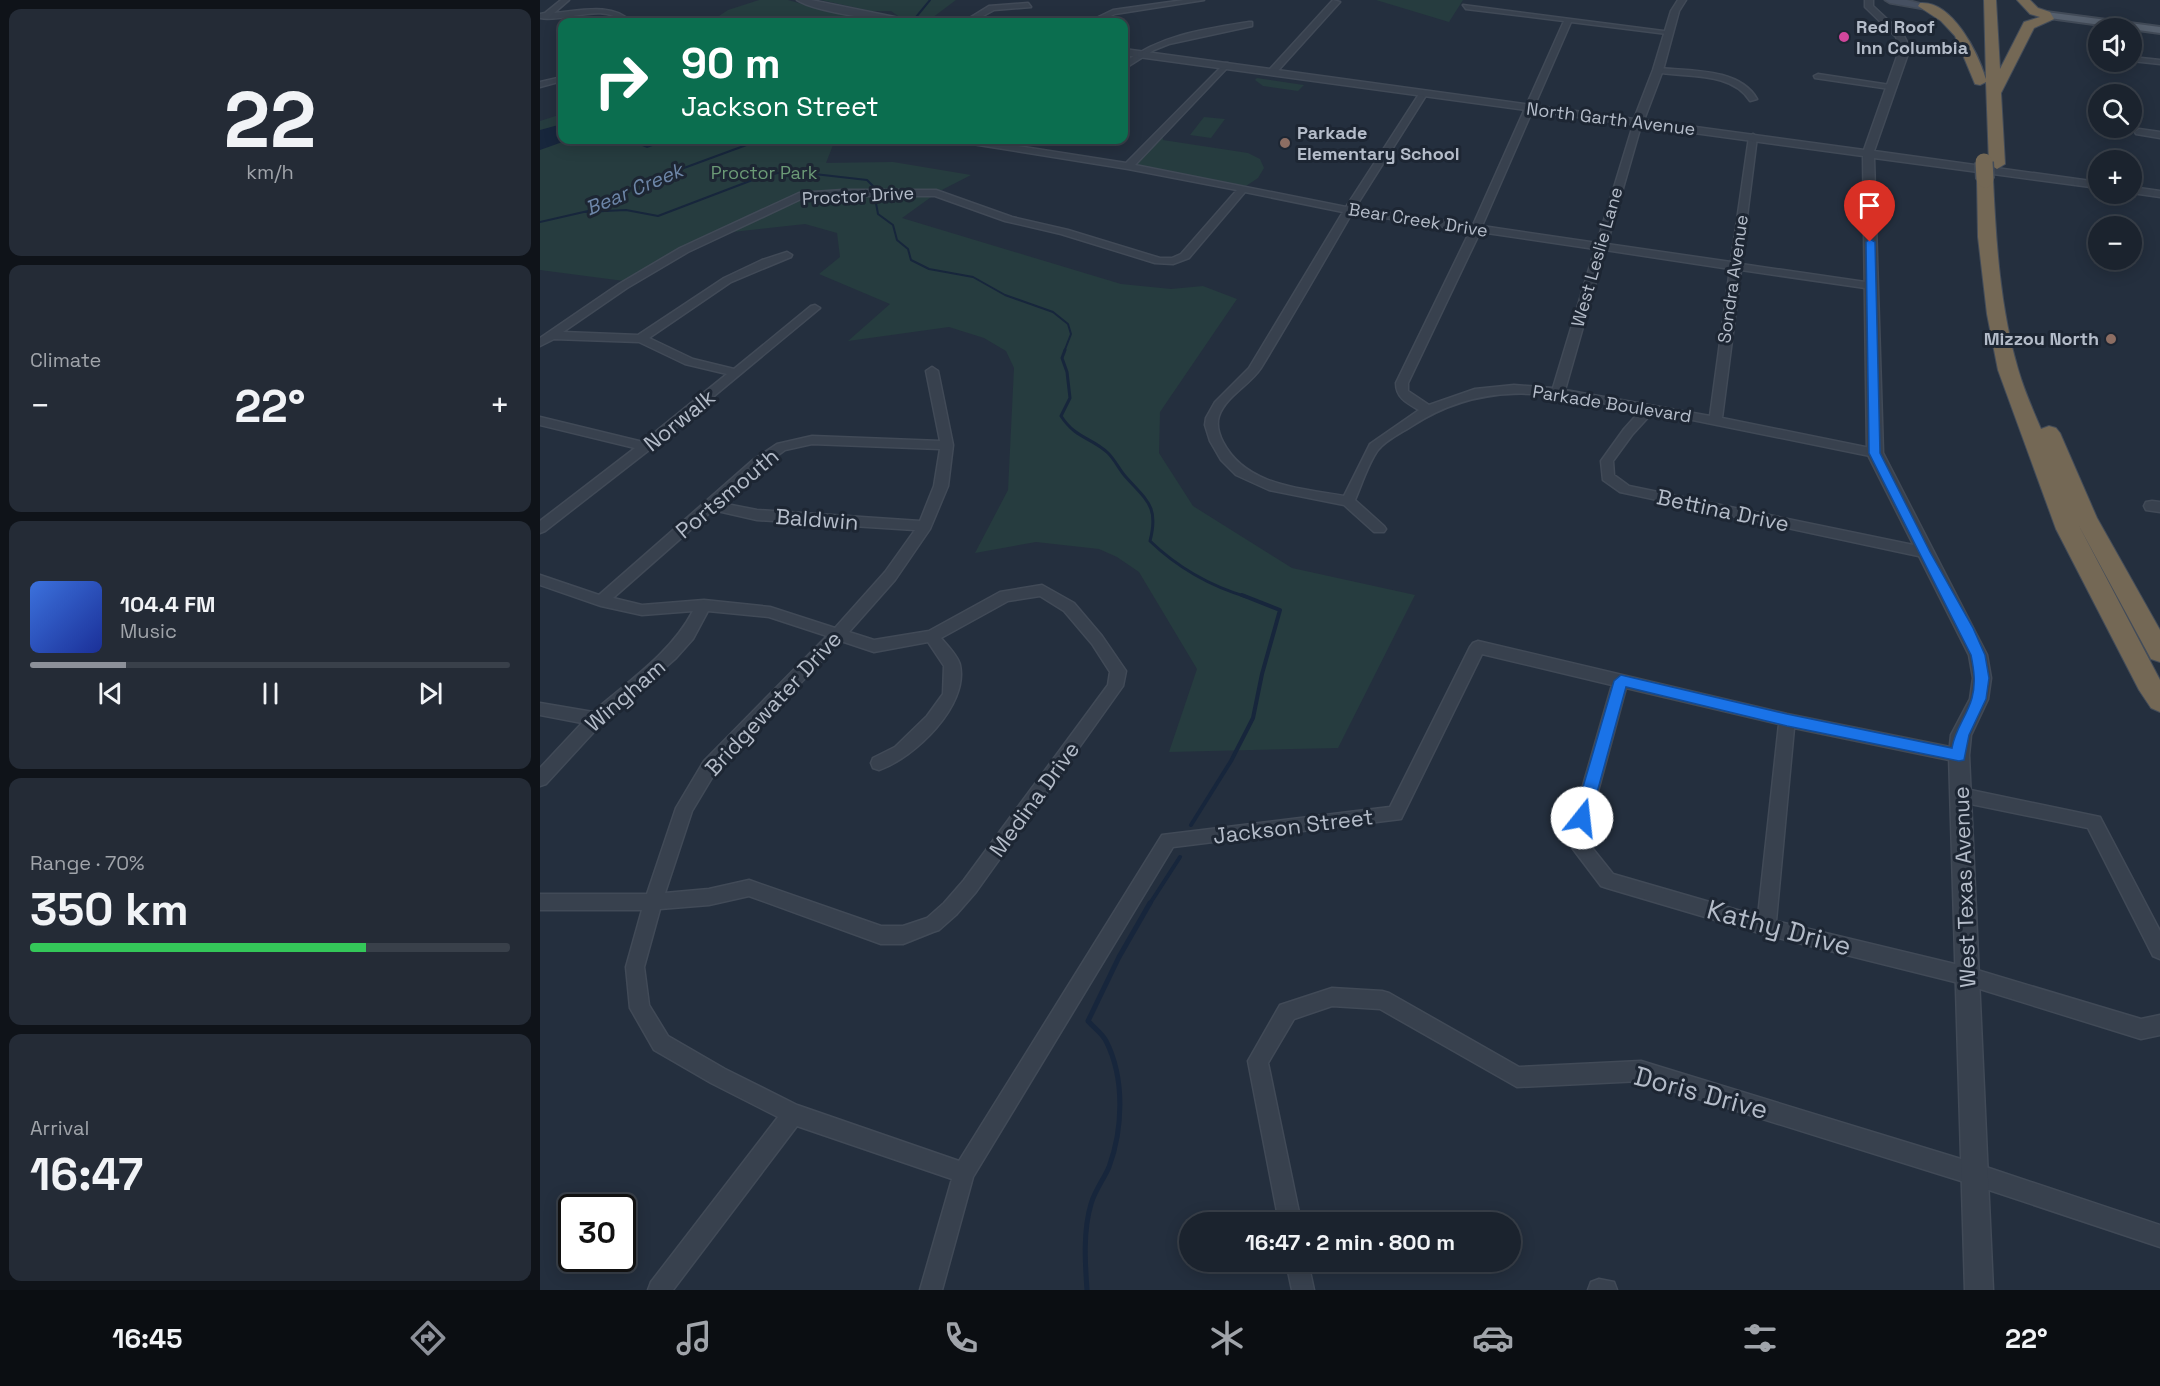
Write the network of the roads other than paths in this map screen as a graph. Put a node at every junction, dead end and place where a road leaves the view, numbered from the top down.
1 (565, 0) edge
2 (801, 0) edge
3 (1200, 0) edge
4 (1682, 0) edge
5 (1869, 0) edge
6 (1890, 0) edge
7 (1977, 0) edge
8 (1990, 0) edge
9 (2023, 0) edge
10 (1332, 1) edge
11 (1898, 1) edge
12 (1927, 2) edge
13 (1028, 5) dead end
14 (1466, 7) dead end
15 (543, 16) edge
16 (2047, 17) junction
17 (623, 18) edge
18 (885, 18) edge
19 (974, 18) edge
20 (1100, 18) edge
21 (1568, 21) junction
22 (540, 24) edge
23 (1249, 24) dead end
24 (2160, 30) edge
25 (1668, 32) junction
26 (1128, 53) edge
27 (1138, 54) junction
28 (2142, 59) edge
29 (2160, 62) edge
30 (1128, 63) edge
31 (1225, 65) junction
32 (1658, 70) junction
33 (1272, 72) junction
34 (1818, 76) dead end
35 (558, 80) edge
36 (1980, 81) junction
37 (540, 84) edge
38 (1890, 87) junction
39 (1995, 92) junction
40 (1423, 94) junction
41 (1753, 99) dead end
42 (1529, 108) junction
43 (1638, 123) junction
44 (2142, 132) edge
45 (2160, 135) edge
46 (1753, 137) junction
47 (992, 144) edge
48 (1039, 144) edge
49 (1032, 150) junction
50 (1868, 154) junction
51 (1128, 166) junction
52 (1991, 171) junction
53 (2088, 184) edge
54 (1244, 188) junction
55 (2142, 191) edge
56 (2160, 194) edge
57 (1349, 210) junction
58 (1476, 229) junction
59 (1599, 248) junction
60 (787, 255) dead end
61 (1734, 267) junction
62 (1872, 286) junction
63 (815, 308) dead end
64 (551, 335) junction
65 (641, 339) junction
66 (540, 343) edge
67 (932, 371) dead end
68 (737, 374) junction
69 (1558, 392) junction
70 (1650, 408) junction
71 (1428, 410) junction
72 (540, 421) edge
73 (1715, 422) junction
74 (947, 445) junction
75 (645, 447) junction
76 (1875, 453) junction
77 (1348, 501) junction
78 (711, 505) junction
79 (924, 526) junction
80 (540, 528) edge
81 (1379, 529) dead end
82 (1923, 552) junction
83 (540, 580) edge
84 (601, 601) junction
85 (704, 606) junction
86 (838, 634) junction
87 (932, 636) junction
88 (2160, 652) edge
89 (1621, 681) junction
90 (2160, 701) edge
91 (540, 710) edge
92 (596, 719) junction
93 (1787, 720) junction
94 (1959, 755) junction
95 (879, 763) dead end
96 (540, 779) edge
97 (1961, 795) junction
98 (540, 902) edge
99 (652, 902) junction
100 (1766, 927) junction
101 (2160, 950) edge
102 (1967, 976) junction
103 (2160, 1025) edge
104 (794, 1114) junction
105 (964, 1173) junction
106 (1974, 1174) junction
107 (1288, 1212) edge
108 (2160, 1236) edge
109 (1299, 1272) edge
110 (659, 1290) edge
111 (931, 1290) edge
112 (1303, 1290) edge
113 (1599, 1290) edge
114 (1606, 1290) edge
115 (1978, 1290) edge

1 - 15 street
2 - 18 street
3 - 20 street
4 - 25 street
5 - 38 street, West Texas Avenue
6 - 11 main road
7 - 36 highway
8 - 39 highway
9 - 16 highway
10 - 33 street
11 - 12 main road
12 - 36 highway
13 - 19 street
14 - 21 street
15 - 17 street
15 - 22 street
16 - 24 main road
16 - 39 highway
21 - 25 street
21 - 42 street
23 - 27 street
25 - 32 street
26 - 27 street, North Garth Avenue
27 - 30 street
27 - 31 street, North Garth Avenue
28 - 29 street
31 - 33 street, North Garth Avenue
31 - 51 street
32 - 41 street
32 - 43 street
33 - 40 street, North Garth Avenue
34 - 38 street
35 - 37 street
36 - 52 highway
38 - 50 street, West Texas Avenue
39 - 52 highway
40 - 42 street, North Garth Avenue
40 - 57 street
42 - 43 street, North Garth Avenue
42 - 58 street
43 - 46 street, North Garth Avenue
43 - 59 street, West Leslie Lane
44 - 45 street
46 - 50 street, North Garth Avenue
46 - 61 street, Sondra Avenue
47 - 49 street, Bear Creek Drive
48 - 49 street
49 - 51 street, Bear Creek Drive
50 - 53 street, North Garth Avenue
50 - 62 street, West Texas Avenue
51 - 54 street, Bear Creek Drive
52 - 88 highway
52 - 90 highway
54 - 57 street, Bear Creek Drive
54 - 64 street, Proctor Drive
55 - 56 street
57 - 58 street, Bear Creek Drive
57 - 77 street
58 - 59 street, Bear Creek Drive
58 - 71 street
59 - 61 street, Bear Creek Drive
59 - 69 street, West Leslie Lane
60 - 65 street
61 - 62 street, Bear Creek Drive
61 - 73 street, Sondra Avenue
62 - 76 street, West Texas Avenue
63 - 68 street, Norwalk
64 - 65 street
64 - 66 street, Proctor Drive
65 - 68 street
67 - 74 street, Bridgewater Drive
68 - 75 street, Norwalk
69 - 70 street, Parkade Boulevard
69 - 71 street, Parkade Boulevard
70 - 73 street, Parkade Boulevard
70 - 82 street, Bettina Drive
71 - 77 street, Parkade Boulevard
72 - 75 street
73 - 76 street, Parkade Boulevard
74 - 78 street, Portsmouth
74 - 79 street, Bridgewater Drive
75 - 80 street, Norwalk
76 - 82 street, West Texas Avenue
77 - 81 street
78 - 79 street, Baldwin
78 - 84 street, Portsmouth
79 - 86 street, Bridgewater Drive
82 - 94 street, West Texas Avenue
83 - 84 street, Medina Drive
84 - 85 street, Medina Drive
85 - 86 street, Medina Drive
85 - 92 street, Wingham
86 - 87 street, Medina Drive
86 - 99 street, Bridgewater Drive
87 - 95 street
87 - 99 street, Medina Drive
89 - 93 street, Jackson Street
89 - 100 street, Kathy Drive
89 - 105 street, Jackson Street
91 - 92 street
92 - 96 street, Wingham
93 - 94 street, Jackson Street
93 - 100 street
94 - 97 street, West Texas Avenue
97 - 101 street
97 - 102 street, West Texas Avenue
98 - 99 street, Medina Drive
99 - 104 street, Bridgewater Drive
100 - 102 street, Kathy Drive
102 - 103 street, Kathy Drive
102 - 106 street, West Texas Avenue
104 - 105 street, Bridgewater Drive
104 - 110 street
105 - 111 street, Jackson Street
106 - 107 street, Doris Drive
106 - 108 street, Doris Drive
106 - 115 street, West Texas Avenue
109 - 112 street
113 - 114 street

